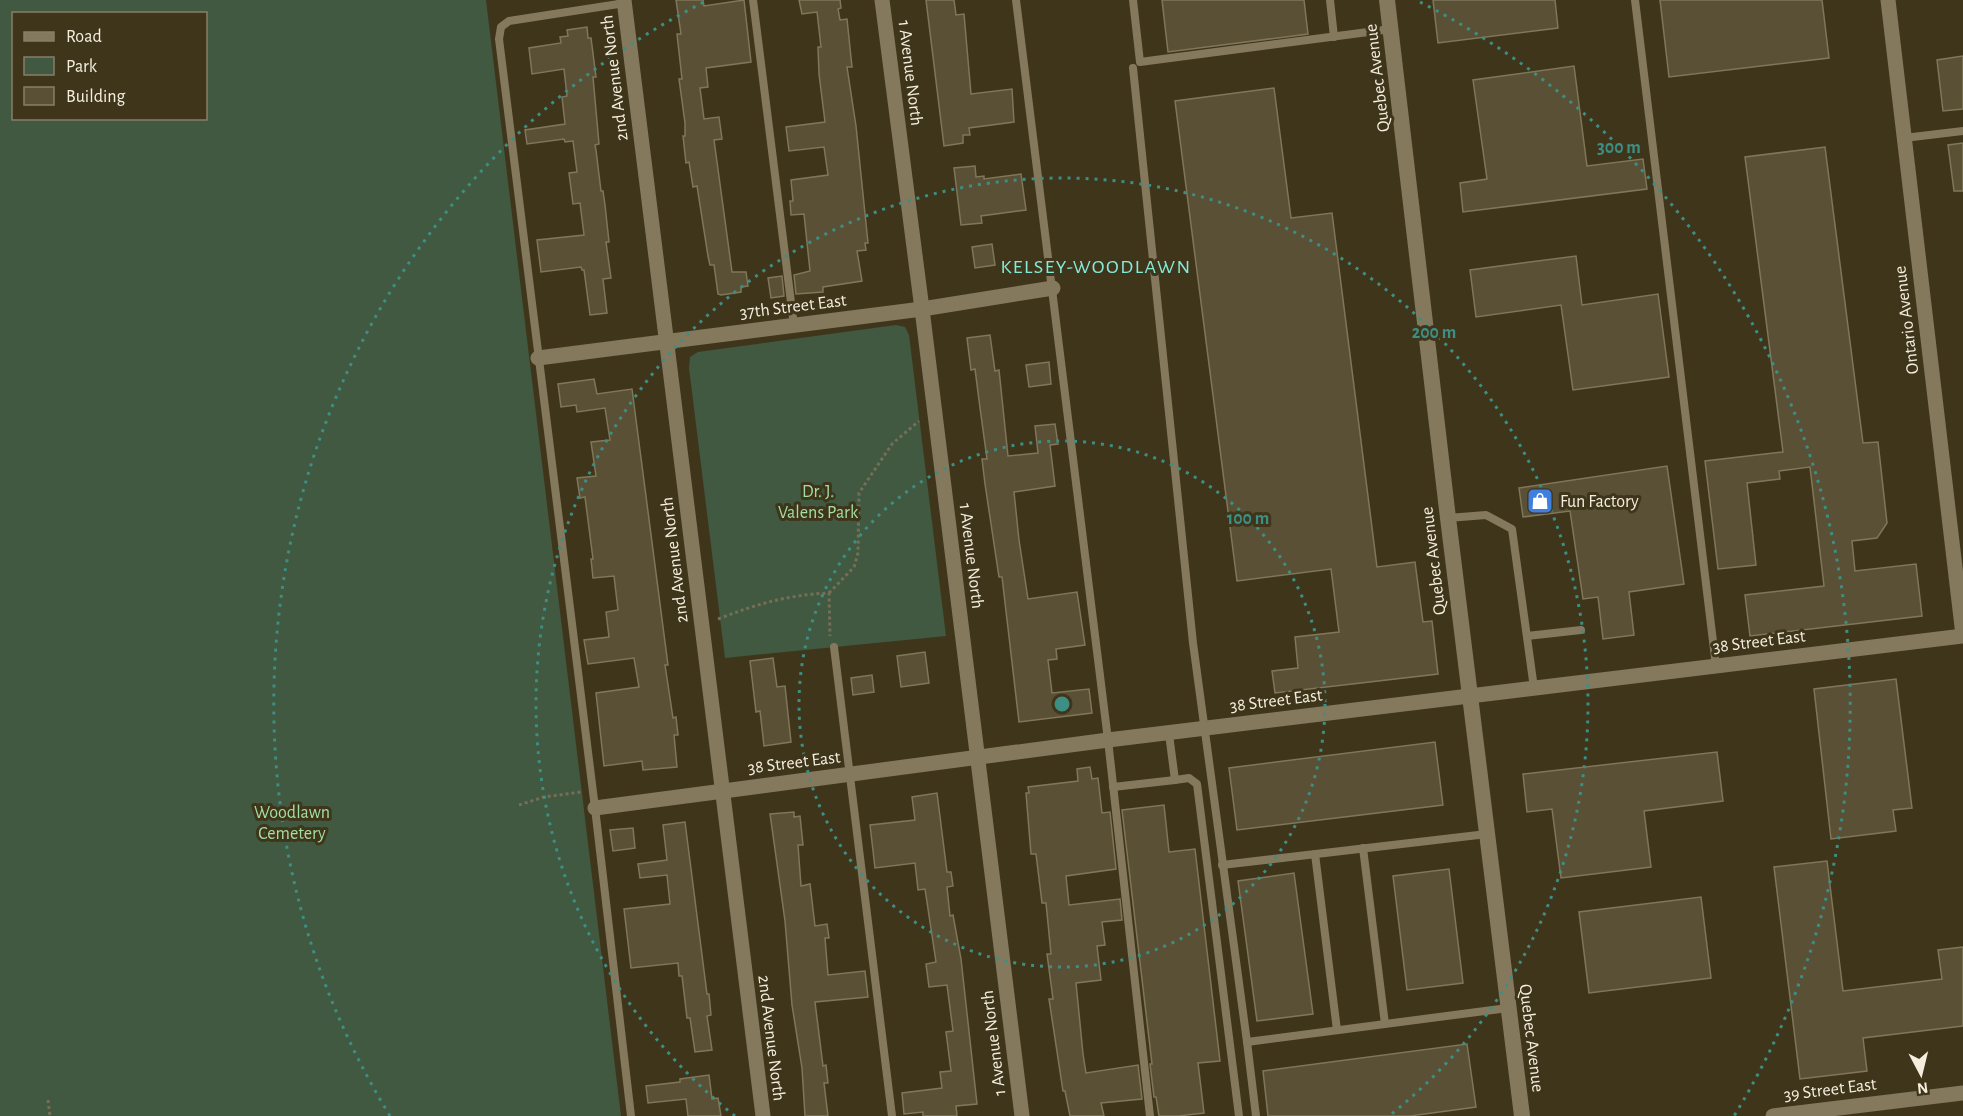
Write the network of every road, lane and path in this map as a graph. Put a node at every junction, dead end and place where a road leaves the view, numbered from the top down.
1 (753, 0) edge
2 (882, 0) edge
3 (1016, 0) edge
4 (1132, 0) edge
5 (1330, 0) edge
6 (1387, 0) edge
7 (1635, 0) edge
8 (1888, 0) edge
9 (625, 2) edge
10 (1391, 29) junction
11 (1334, 36) junction
12 (1133, 68) dead end
13 (1963, 131) edge
14 (1904, 138) junction
15 (1053, 288) junction
16 (922, 309) junction
17 (794, 326) junction
18 (668, 343) junction
19 (538, 358) junction
20 (922, 419) dead end
21 (1448, 518) junction
22 (829, 593) junction
23 (717, 619) dead end
24 (1581, 630) dead end
25 (1963, 635) edge
26 (1527, 636) junction
27 (834, 647) joint
28 (1716, 666) junction
29 (1534, 688) junction
30 (1469, 696) junction
31 (1203, 729) junction
32 (1169, 734) junction
33 (1108, 740) junction
34 (978, 758) junction
35 (850, 775) junction
36 (1175, 780) junction
37 (1113, 787) junction
38 (593, 791) junction
39 (722, 791) junction
40 (519, 805) dead end
41 (595, 808) junction
42 (1486, 834) junction
43 (1363, 848) junction
44 (1315, 854) junction
45 (1222, 865) junction
46 (1508, 1008) junction
47 (1385, 1024) junction
48 (1337, 1030) junction
49 (1247, 1042) junction
50 (1963, 1093) edge
51 (48, 1100) dead end
52 (50, 1116) edge
53 (631, 1116) edge
54 (763, 1116) edge
55 (892, 1116) edge
56 (1022, 1116) edge
57 (1150, 1116) edge
58 (1239, 1116) edge
59 (1256, 1116) edge
60 (1522, 1116) edge
61 (1773, 1116) edge

1 - 17 lane
2 - 16 street, 1 Avenue North
3 - 15 lane
4 - 11 lane
5 - 11 lane
6 - 10 street, Quebec Avenue
7 - 28 lane
8 - 14 street, Ontario Avenue
9 - 18 street, 2nd Avenue North
9 - 19 lane
10 - 11 lane
10 - 21 street, Quebec Avenue
12 - 31 lane
13 - 14 lane
14 - 25 street, Ontario Avenue
15 - 16 street, 37th Street East
15 - 33 lane
16 - 17 street, 37th Street East
16 - 34 street, 1 Avenue North
17 - 18 street, 37th Street East
18 - 19 street, 37th Street East
18 - 39 street, 2nd Avenue North
19 - 38 lane
20 - 22 path
21 - 26 lane
21 - 30 street, Quebec Avenue
22 - 23 path
22 - 27 path
24 - 26 lane
25 - 28 street, 38 Street East
26 - 29 lane
27 - 35 lane
28 - 29 street, 38 Street East
29 - 30 street, 38 Street East
30 - 31 street, 38 Street East
30 - 42 street, Quebec Avenue
31 - 32 street, 38 Street East
31 - 45 lane
32 - 33 street, 38 Street East
32 - 36 lane
33 - 34 street, 38 Street East
33 - 37 lane
34 - 35 street, 38 Street East
34 - 56 street, 1 Avenue North
35 - 39 street, 38 Street East
35 - 55 lane
36 - 37 lane
36 - 58 lane
37 - 57 lane
38 - 40 path
38 - 41 lane
39 - 41 street, 38 Street East
39 - 54 street, 2nd Avenue North
41 - 53 lane
42 - 43 lane
42 - 46 street, Quebec Avenue
43 - 44 lane
43 - 47 lane
44 - 45 lane
44 - 48 lane
45 - 49 lane
46 - 47 lane
46 - 60 street, Quebec Avenue
47 - 48 lane
48 - 49 lane
49 - 59 lane
50 - 61 street, 39 Street East
51 - 52 path

